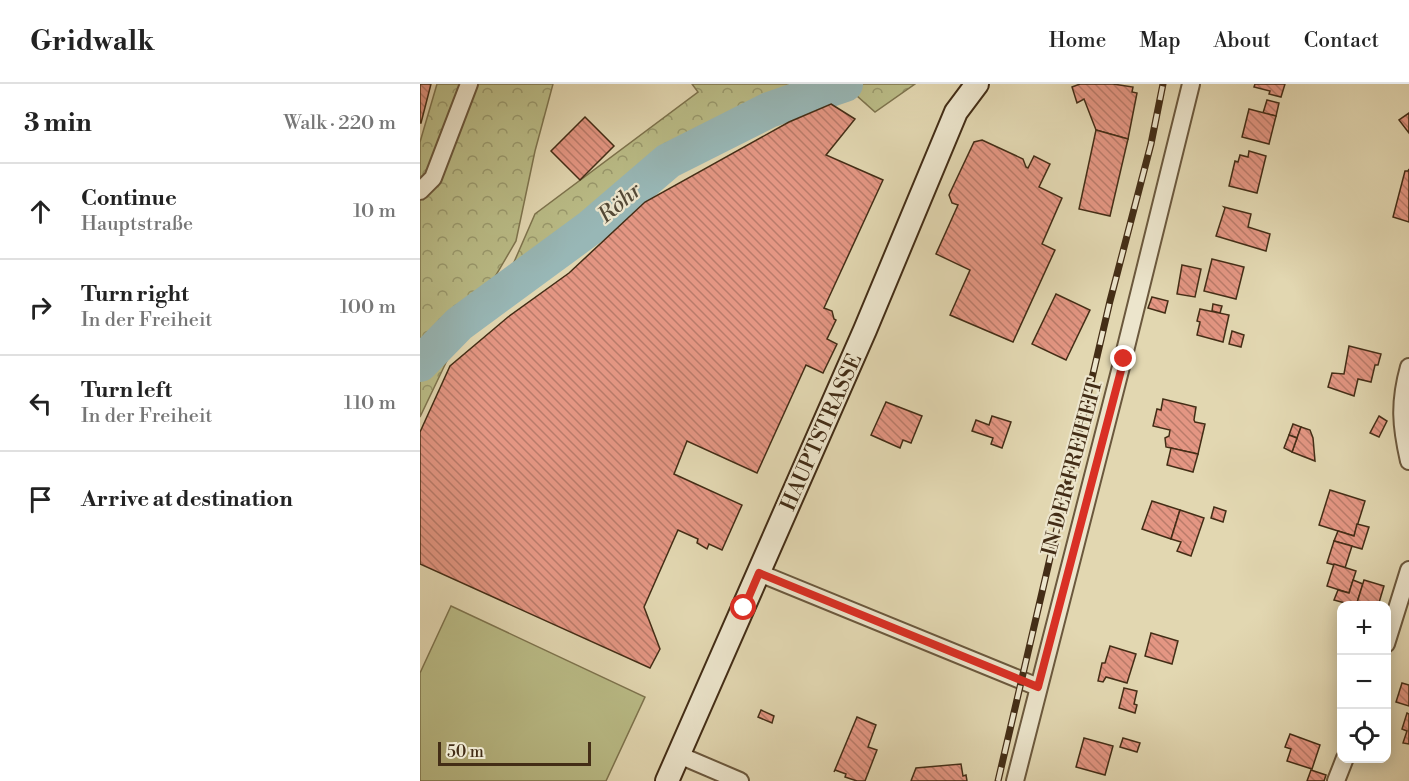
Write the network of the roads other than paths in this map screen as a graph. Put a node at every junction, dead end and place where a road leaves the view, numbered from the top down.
1 (469, 84) edge
2 (977, 84) edge
3 (1191, 84) edge
4 (420, 191) edge
5 (1409, 367) edge
6 (1409, 461) edge
7 (1409, 570) edge
8 (759, 573) junction
9 (1391, 628) edge
10 (1038, 687) junction
11 (679, 755) junction
12 (1343, 763) edge
13 (667, 781) edge
14 (740, 781) edge
15 (1014, 781) edge
16 (1336, 781) edge

1 - 4 street
2 - 8 main road, HAUPTSTRASSE
3 - 10 street, IN DER FREIHEIT
5 - 6 street
7 - 9 street
8 - 10 street
8 - 11 main road, HAUPTSTRASSE
10 - 15 street, IN DER FREIHEIT
11 - 13 main road, HAUPTSTRASSE
11 - 14 street
12 - 16 street

